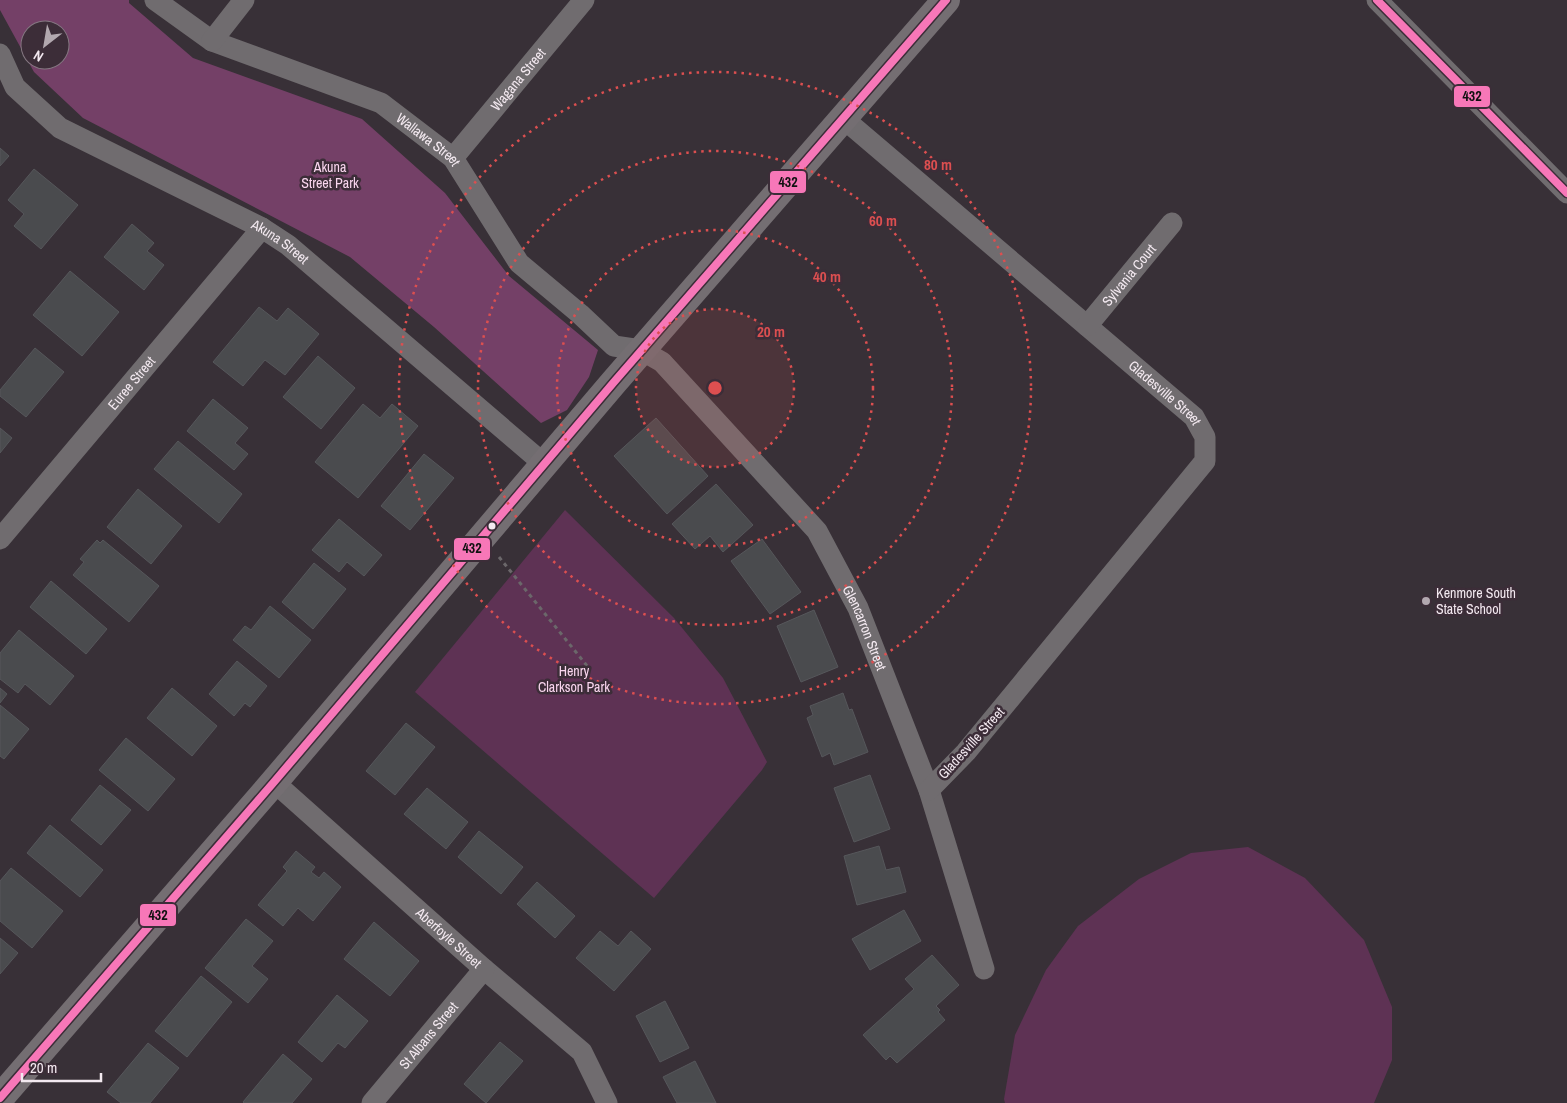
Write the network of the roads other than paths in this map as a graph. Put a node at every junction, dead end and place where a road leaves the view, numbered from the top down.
1 (155, 0) edge
2 (244, 0) edge
3 (584, 0) edge
4 (946, 0) edge
5 (1377, 0) edge
6 (212, 41) junction
7 (0, 54) edge
8 (844, 119) junction
9 (453, 158) junction
10 (1567, 193) edge
11 (1172, 223) dead end
12 (262, 228) junction
13 (1087, 326) junction
14 (641, 350) junction
15 (544, 464) junction
16 (0, 539) edge
17 (274, 782) junction
18 (929, 790) junction
19 (484, 969) junction
20 (984, 969) dead end
21 (0, 1098) edge
22 (372, 1103) edge
23 (607, 1103) edge

1 - 6 street, Wallawa Street
2 - 6 street
3 - 9 street, Wagana Street
4 - 8 street
5 - 10 street
6 - 9 street, Wallawa Street
7 - 12 street, Akuna Street
8 - 13 street, Gladesville Street
8 - 14 street
9 - 14 street, Wallawa Street
11 - 13 street, Sylvania Court
12 - 15 street, Akuna Street
12 - 16 street, Euree Street
13 - 18 street, Gladesville Street
14 - 15 street
14 - 18 street, Glencarron Street
15 - 17 street
17 - 19 street, Aberfoyle Street
17 - 21 street
18 - 20 street, Glencarron Street
19 - 22 street, St Albans Street
19 - 23 street, Aberfoyle Street

